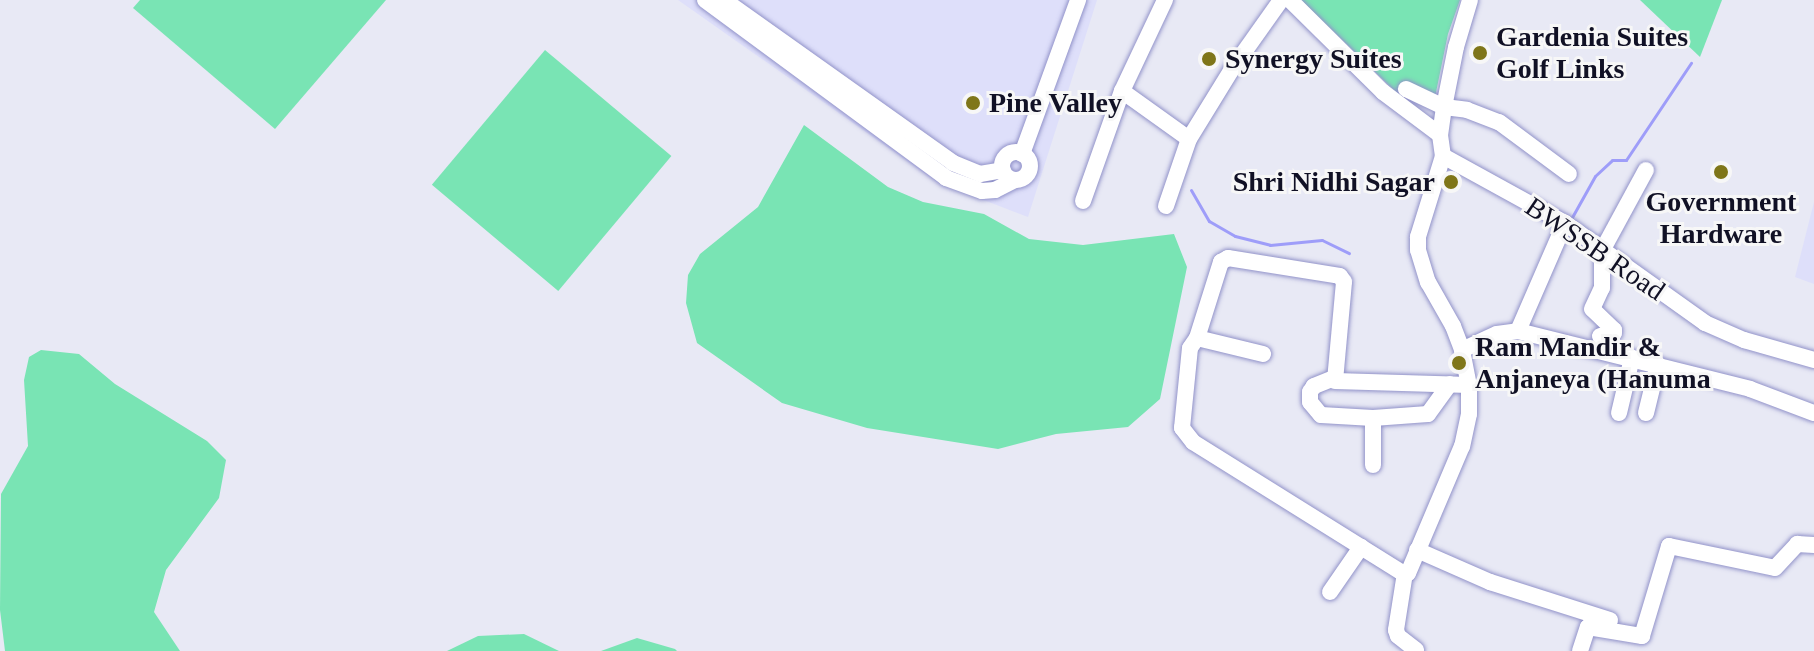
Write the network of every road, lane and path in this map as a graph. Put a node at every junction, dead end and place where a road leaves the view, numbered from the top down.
1 (705, 0) edge
2 (724, 0) edge
3 (1078, 0) edge
4 (1165, 0) edge
5 (1281, 0) edge
6 (1290, 0) edge
7 (1470, 0) edge
8 (1406, 89) dead end
9 (1122, 91) junction
10 (1444, 107) junction
11 (1440, 135) junction
12 (1189, 139) junction
13 (1443, 156) junction
14 (1646, 170) dead end
15 (1569, 174) dead end
16 (1009, 175) junction
17 (1083, 201) dead end
18 (1166, 206) dead end
19 (1565, 223) junction
20 (1602, 251) junction
21 (1518, 331) junction
22 (1600, 336) dead end
23 (1197, 338) junction
24 (1462, 350) junction
25 (1263, 354) dead end
26 (1632, 358) junction
27 (1814, 360) edge
28 (1658, 364) junction
29 (1334, 378) junction
30 (1450, 384) junction
31 (1469, 385) junction
32 (1619, 413) dead end
33 (1646, 413) dead end
34 (1814, 413) edge
35 (1373, 418) junction
36 (1373, 465) dead end
37 (1814, 545) edge
38 (1361, 547) junction
39 (1417, 550) junction
40 (1405, 573) junction
41 (1330, 592) dead end
42 (1610, 620) dead end
43 (1416, 650) edge
44 (1580, 651) edge

1 - 16 street
2 - 16 street
3 - 16 street
4 - 9 street
5 - 12 street
6 - 11 street
7 - 10 street
8 - 10 street
9 - 12 street
9 - 17 street
10 - 11 street
10 - 15 street
11 - 13 street
12 - 18 street
13 - 19 street, BWSSB Road
13 - 24 street
14 - 20 street
19 - 20 street, BWSSB Road
19 - 21 street
20 - 22 street
20 - 27 street, BWSSB Road
21 - 24 street
21 - 26 street
23 - 25 street
23 - 29 street
23 - 38 street
24 - 31 street
26 - 28 street
26 - 32 street
28 - 33 street
28 - 34 street
29 - 30 street
29 - 35 street
30 - 31 street
30 - 35 street
31 - 39 street
35 - 36 street
37 - 44 street
38 - 40 street
38 - 41 street
39 - 40 street
39 - 42 street
40 - 43 street

